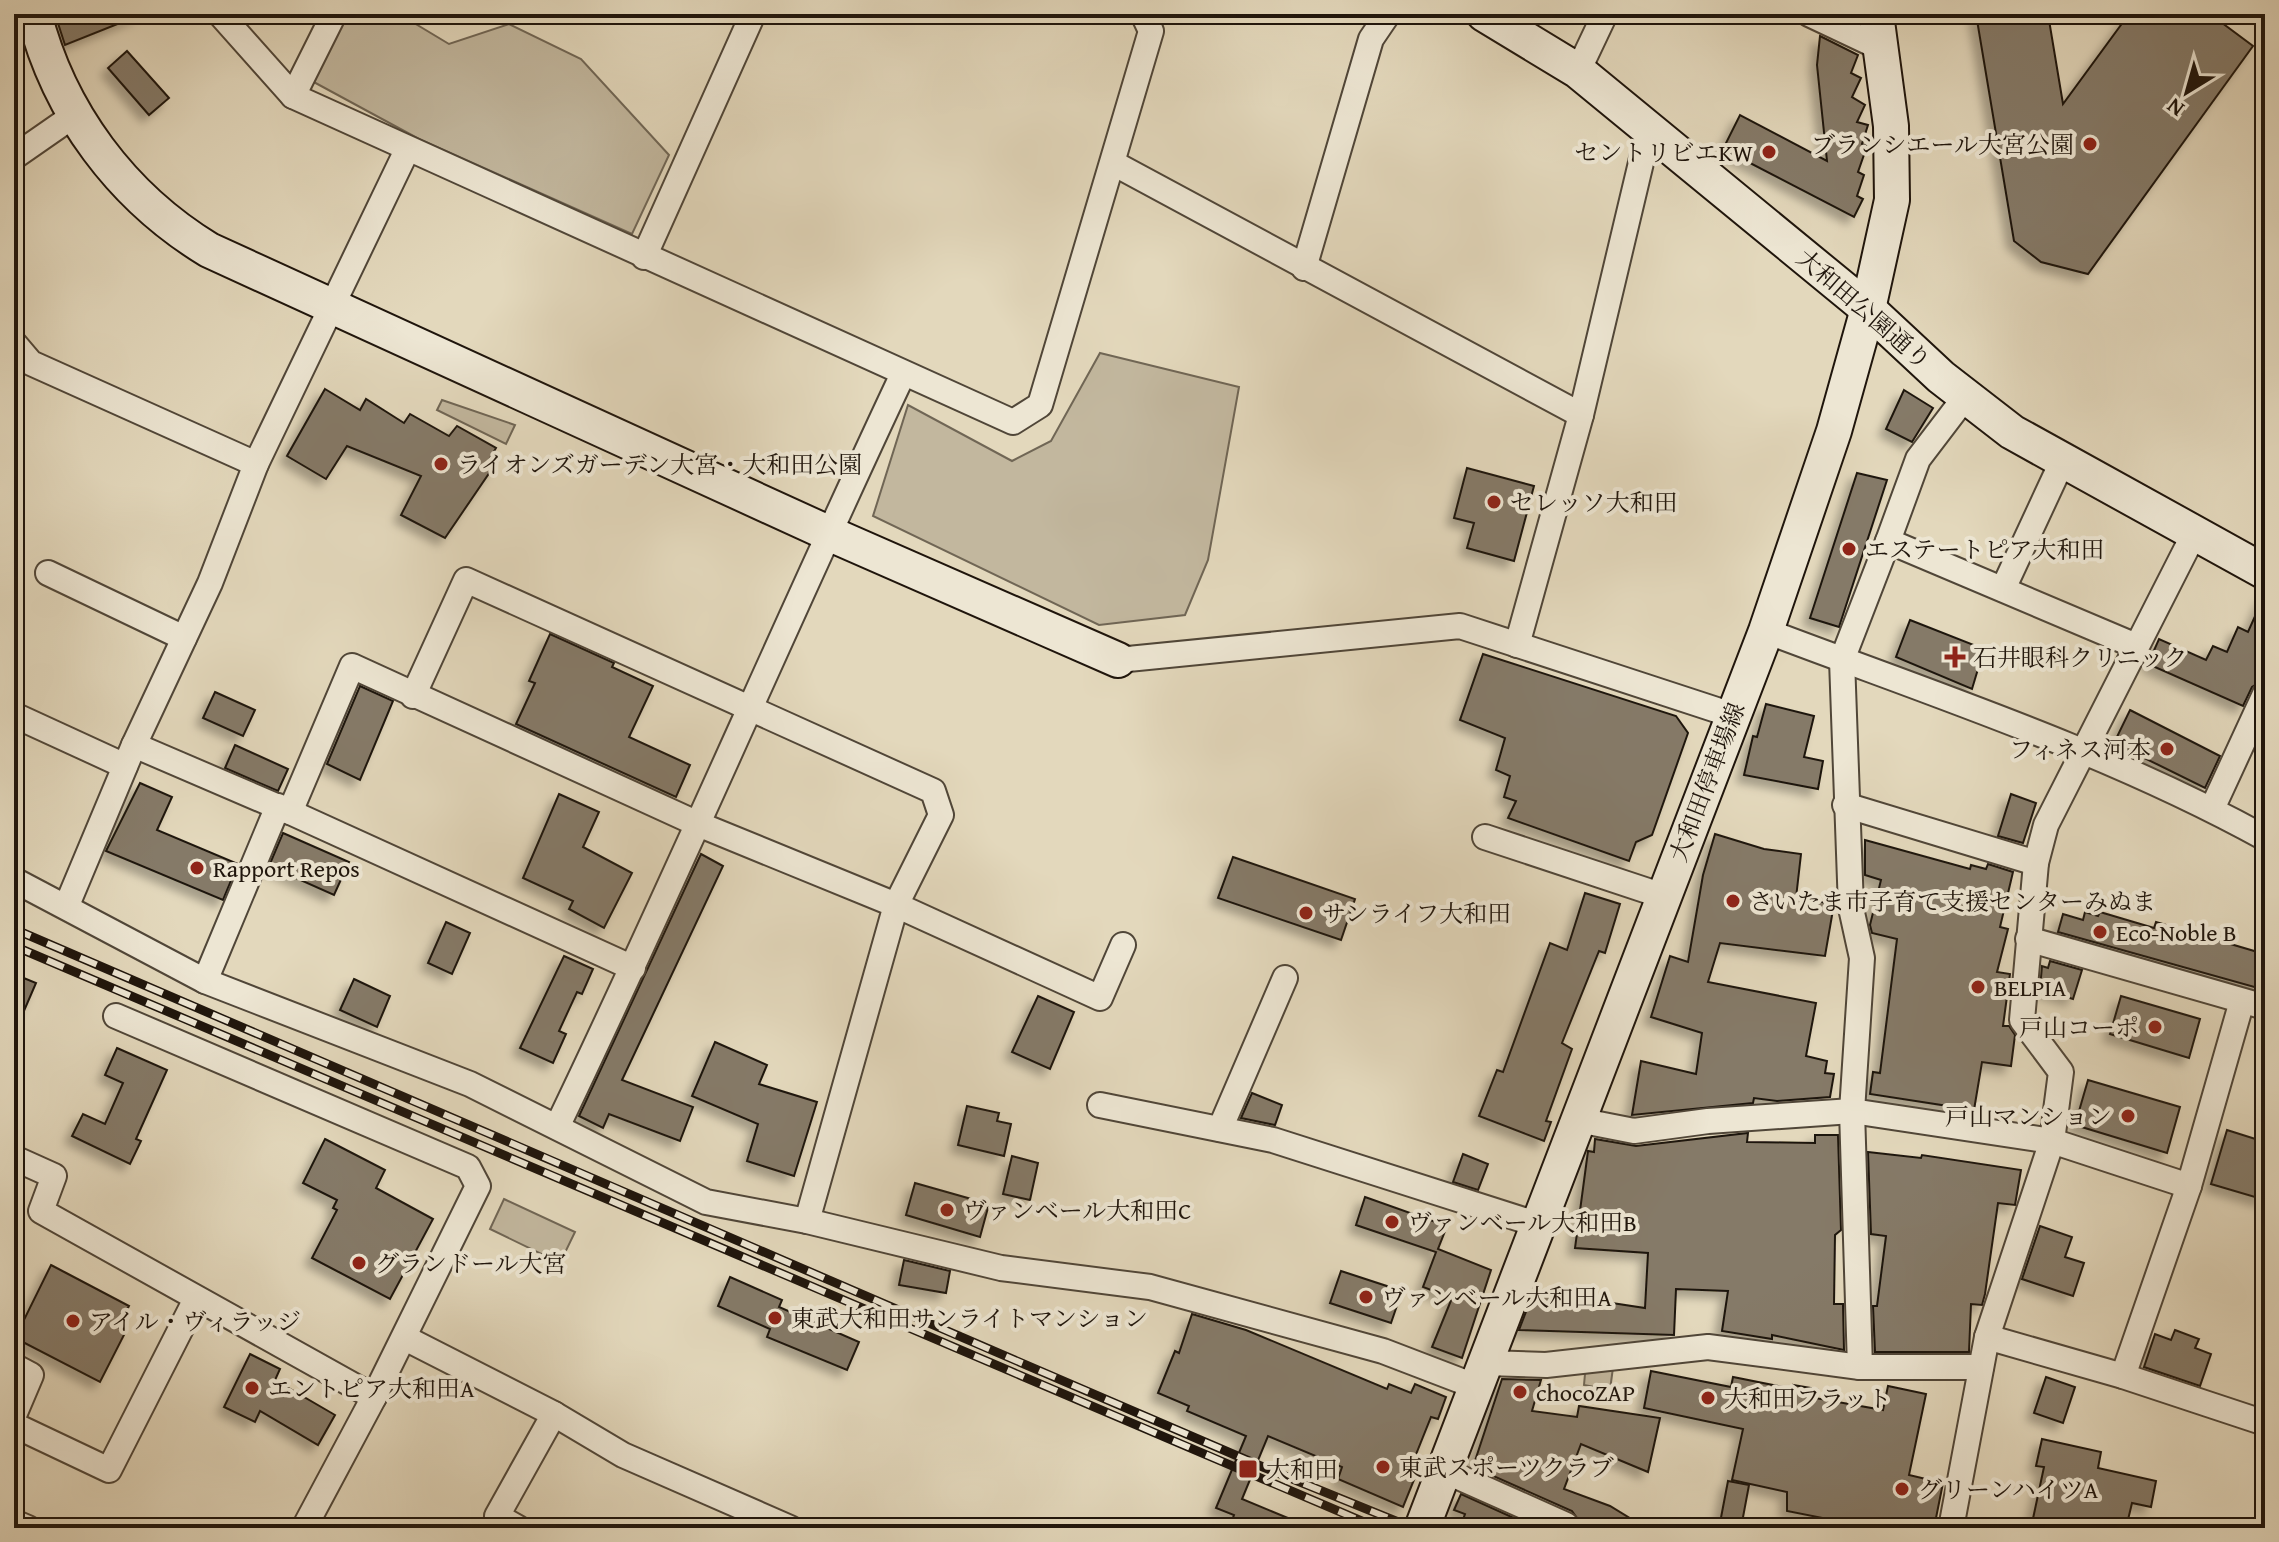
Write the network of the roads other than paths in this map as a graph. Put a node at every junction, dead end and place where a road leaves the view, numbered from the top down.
1 (34, 14) edge
2 (220, 14) edge
3 (334, 14) edge
4 (753, 14) edge
5 (1143, 14) edge
6 (1388, 14) edge
7 (1484, 14) edge
8 (1605, 14) edge
9 (1809, 14) edge
10 (1876, 14) edge
11 (1883, 49) junction
12 (1578, 71) junction
13 (293, 96) junction
14 (73, 116) junction
15 (1649, 129) junction
16 (407, 150) junction
17 (14, 157) edge
18 (1113, 163) junction
19 (644, 257) junction
20 (1304, 268) junction
21 (332, 309) junction
22 (1868, 309) junction
23 (14, 343) edge
24 (903, 374) junction
25 (1966, 396) junction
26 (1581, 415) junction
27 (2062, 462) junction
28 (256, 464) junction
29 (828, 533) junction
30 (2194, 534) junction
31 (1888, 541) junction
32 (2265, 572) edge
33 (48, 573) dead end
34 (2003, 589) junction
35 (1766, 631) junction
36 (184, 638) junction
37 (1517, 645) junction
38 (2136, 646) junction
39 (1118, 660) joint
40 (1842, 660) junction
41 (2265, 694) edge
42 (413, 696) junction
43 (748, 707) junction
44 (14, 715) edge
45 (1732, 715) junction
46 (2083, 750) junction
47 (130, 756) junction
48 (1845, 805) junction
49 (284, 809) junction
50 (2212, 809) junction
51 (698, 824) junction
52 (1485, 837) dead end
53 (2265, 838) edge
54 (2036, 863) junction
55 (14, 880) edge
56 (1663, 896) junction
57 (67, 905) junction
58 (896, 905) junction
59 (2028, 939) junction
60 (1123, 945) dead end
61 (633, 968) junction
62 (1285, 978) dead end
63 (205, 981) junction
64 (2254, 1004) edge
65 (116, 1016) dead end
66 (1100, 1105) dead end
67 (1852, 1111) junction
68 (1578, 1120) junction
69 (557, 1127) junction
70 (1220, 1129) junction
71 (2052, 1141) junction
72 (14, 1158) edge
73 (2189, 1186) junction
74 (807, 1221) junction
75 (1536, 1224) junction
76 (196, 1299) junction
77 (1987, 1337) junction
78 (405, 1338) junction
79 (14, 1366) edge
80 (1860, 1367) junction
81 (1981, 1367) junction
82 (1482, 1375) junction
83 (2123, 1376) junction
84 (374, 1397) junction
85 (554, 1414) junction
86 (14, 1415) edge
87 (2265, 1423) edge
88 (14, 1425) edge
89 (1445, 1471) junction
90 (14, 1522) edge
91 (1566, 1525) dead end
92 (28, 1528) edge
93 (304, 1528) edge
94 (518, 1528) edge
95 (790, 1528) edge
96 (1422, 1528) edge
97 (1951, 1528) edge

1 - 14 street
2 - 13 street
3 - 13 street
4 - 19 street
5 - 18 street
6 - 20 street
7 - 12 street, 大和田公園通り
8 - 12 street
9 - 11 street
10 - 11 street, 大和田停車場線
11 - 22 street, 大和田停車場線
12 - 15 street, 大和田公園通り
13 - 16 street
14 - 17 street
14 - 21 street
15 - 22 street, 大和田公園通り
15 - 26 street
16 - 19 street
16 - 21 street
18 - 20 street
18 - 24 street
19 - 24 street
20 - 26 street
21 - 28 street
21 - 29 street
22 - 25 street, 大和田公園通り
22 - 35 street, 大和田停車場線
23 - 28 street
24 - 29 street
25 - 27 street, 大和田公園通り
25 - 31 street
26 - 37 street
27 - 30 street, 大和田公園通り
27 - 34 street
28 - 36 street
29 - 39 street
29 - 43 street
30 - 32 street, 大和田公園通り
30 - 38 street
31 - 34 street
31 - 40 street
33 - 36 street
34 - 38 street
35 - 40 street
35 - 45 street, 大和田停車場線
36 - 47 street
37 - 39 street
37 - 45 street
38 - 46 street
40 - 46 street
40 - 48 street
41 - 50 street
42 - 43 street
42 - 49 street
42 - 51 street
43 - 51 street
43 - 58 street
44 - 47 street
45 - 56 street, 大和田停車場線
46 - 50 street
46 - 54 street
47 - 49 street
47 - 57 street
48 - 54 street
48 - 67 street
49 - 61 street
49 - 63 street
50 - 53 street
51 - 58 street
51 - 61 street
52 - 56 street
54 - 59 street
55 - 57 street
56 - 68 street, 大和田停車場線
57 - 63 street
58 - 60 street
58 - 74 street
59 - 64 street
59 - 71 street
61 - 69 street
62 - 70 street
63 - 69 street
64 - 73 street
65 - 78 street
66 - 70 street
67 - 68 street
67 - 71 street
67 - 80 street
68 - 75 street, 大和田停車場線
69 - 74 street
70 - 75 street
71 - 73 street
71 - 77 street
72 - 76 street
73 - 83 street
74 - 82 street
75 - 82 street, 大和田停車場線
76 - 84 street
76 - 88 street
77 - 81 street
77 - 83 street
78 - 84 street
78 - 85 street
79 - 86 street
80 - 81 street
80 - 82 street
81 - 97 street
82 - 89 street, 大和田停車場線
83 - 87 street
84 - 93 street
85 - 94 street
85 - 95 street
89 - 91 street
89 - 96 street, 大和田停車場線
90 - 92 street

